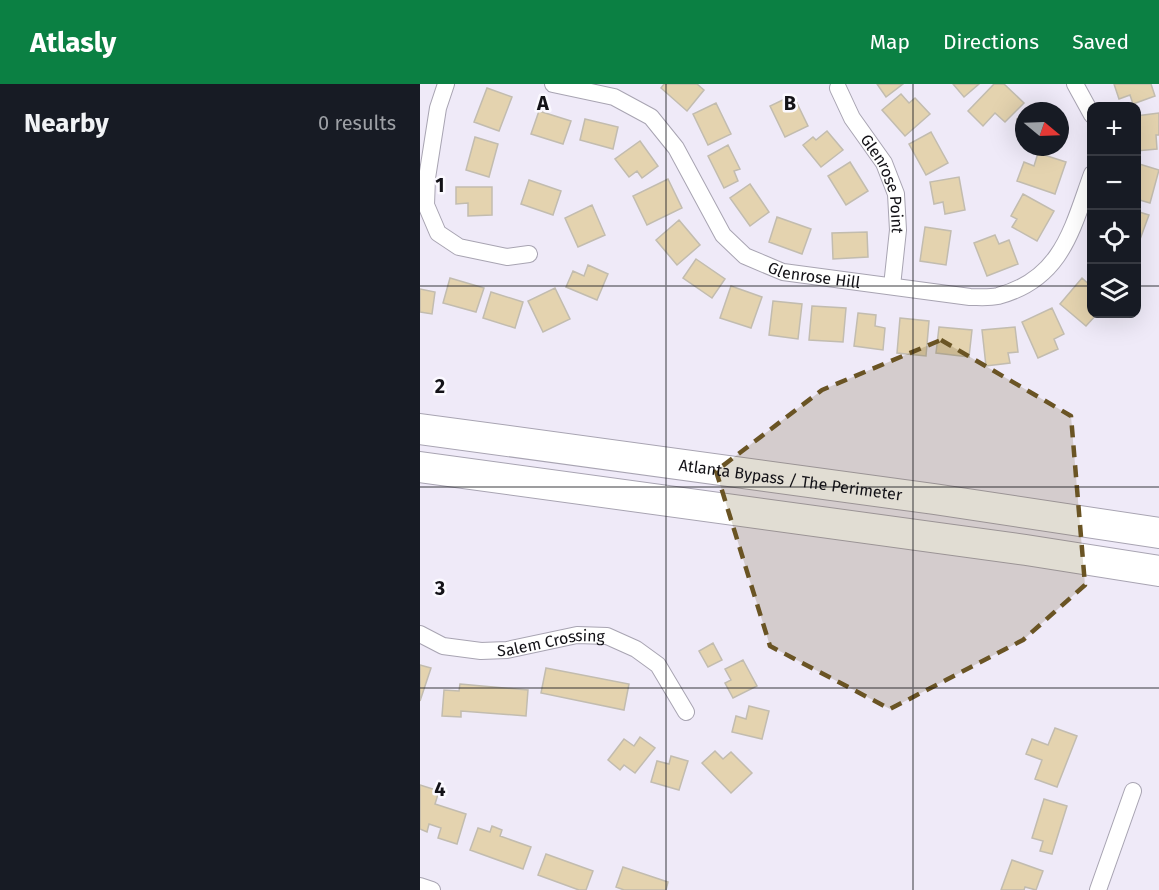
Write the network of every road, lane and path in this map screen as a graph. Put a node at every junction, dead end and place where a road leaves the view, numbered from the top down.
1 (446, 84) edge
2 (553, 84) edge
3 (1075, 84) edge
4 (838, 88) dead end
5 (1087, 106) edge
6 (1087, 188) edge
7 (529, 254) dead end
8 (892, 286) junction
9 (420, 429) edge
10 (420, 467) edge
11 (1159, 533) edge
12 (1159, 571) edge
13 (420, 633) edge
14 (686, 712) dead end
15 (1133, 791) dead end
16 (420, 886) edge
17 (432, 890) edge
18 (1098, 890) edge

1 - 7 street
2 - 8 street, Glenrose Hill
3 - 5 street
4 - 8 street, Glenrose Point
6 - 8 street, Glenrose Hill
9 - 11 highway, Atlanta Bypass / The Perimeter
10 - 12 highway
13 - 14 street, Salem Crossing
15 - 18 street
16 - 17 street

